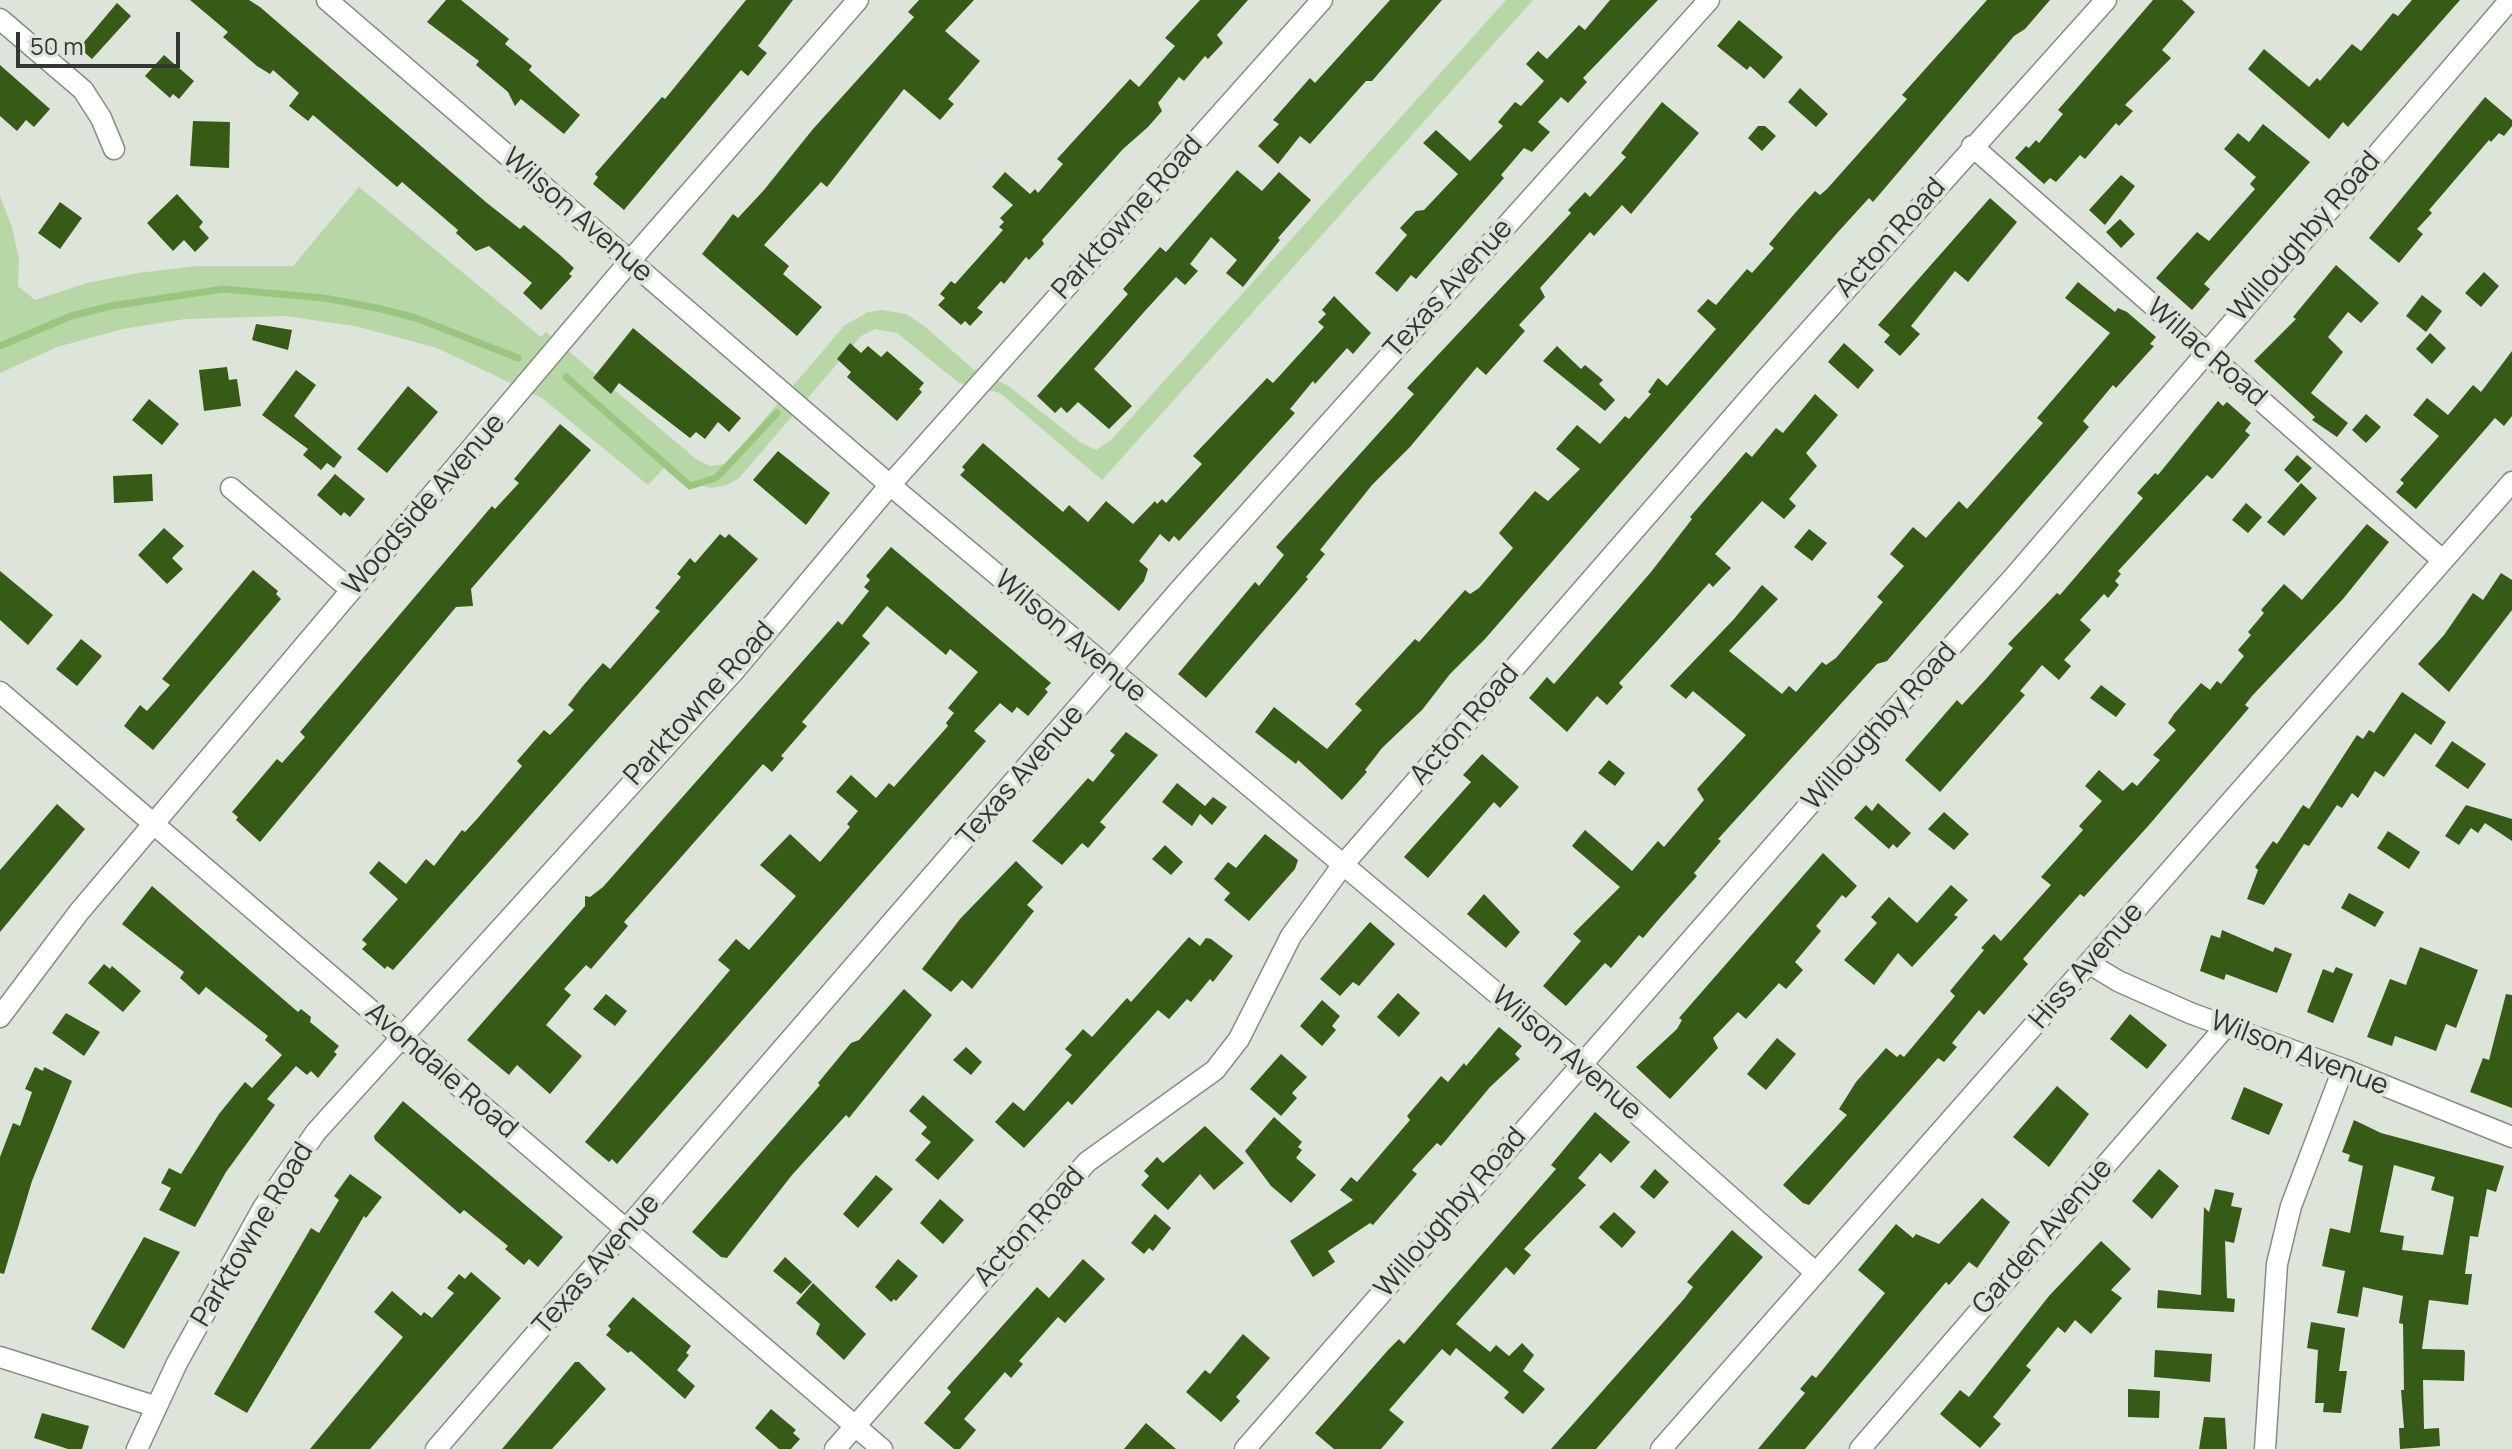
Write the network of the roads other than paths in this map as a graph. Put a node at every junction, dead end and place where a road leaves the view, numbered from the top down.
1 (327, 0) edge
2 (858, 0) edge
3 (1322, 0) edge
4 (1709, 0) edge
5 (2106, 0) edge
6 (2510, 0) edge
7 (0, 19) edge
8 (1972, 146) junction
9 (114, 149) dead end
10 (630, 261) junction
11 (2205, 352) junction
12 (2512, 482) edge
13 (890, 485) junction
14 (231, 488) dead end
15 (2441, 559) junction
16 (351, 590) junction
17 (1111, 671) junction
18 (0, 692) edge
19 (156, 822) junction
20 (1342, 866) junction
21 (2090, 964) junction
22 (0, 1017) edge
23 (2227, 1025) junction
24 (402, 1037) junction
25 (1581, 1064) junction
26 (2343, 1069) junction
27 (2512, 1137) edge
28 (627, 1232) junction
29 (1815, 1272) junction
30 (0, 1357) edge
31 (154, 1406) junction
32 (855, 1425) junction
33 (137, 1449) edge
34 (436, 1449) edge
35 (835, 1449) edge
36 (882, 1449) edge
37 (1245, 1449) edge
38 (1661, 1449) edge
39 (1860, 1449) edge
40 (2265, 1449) edge

1 - 10 street, Wilson Avenue
2 - 10 street, Woodside Avenue
3 - 13 street, Parktowne Road
4 - 17 street, Texas Avenue
5 - 8 street, Acton Road
6 - 11 street, Willoughby Road
7 - 9 street
8 - 11 street, Willac Road
8 - 20 street, Acton Road
10 - 13 street, Wilson Avenue
10 - 16 street, Woodside Avenue
11 - 15 street, Willac Road
11 - 25 street, Willoughby Road
12 - 15 street, Hiss Avenue
13 - 17 street, Wilson Avenue
13 - 24 street, Parktowne Road
14 - 16 street
15 - 21 street, Hiss Avenue
16 - 19 street, Woodside Avenue
17 - 20 street, Wilson Avenue
17 - 28 street, Texas Avenue
18 - 19 street, Avondale Road
19 - 22 street, Woodside Avenue
19 - 24 street, Avondale Road
20 - 25 street, Wilson Avenue
20 - 32 street, Acton Road
21 - 23 street, Wilson Avenue
21 - 29 street, Hiss Avenue
23 - 26 street, Wilson Avenue
23 - 39 street, Garden Avenue
24 - 28 street, Avondale Road
24 - 31 street, Parktowne Road
25 - 29 street, Wilson Avenue
25 - 37 street, Willoughby Road
26 - 27 street, Wilson Avenue
26 - 40 street
28 - 32 street, Avondale Road
28 - 34 street, Texas Avenue
29 - 38 street, Hiss Avenue
30 - 31 street
31 - 33 street, Parktowne Road
32 - 35 street, Acton Road
32 - 36 street, Avondale Road

